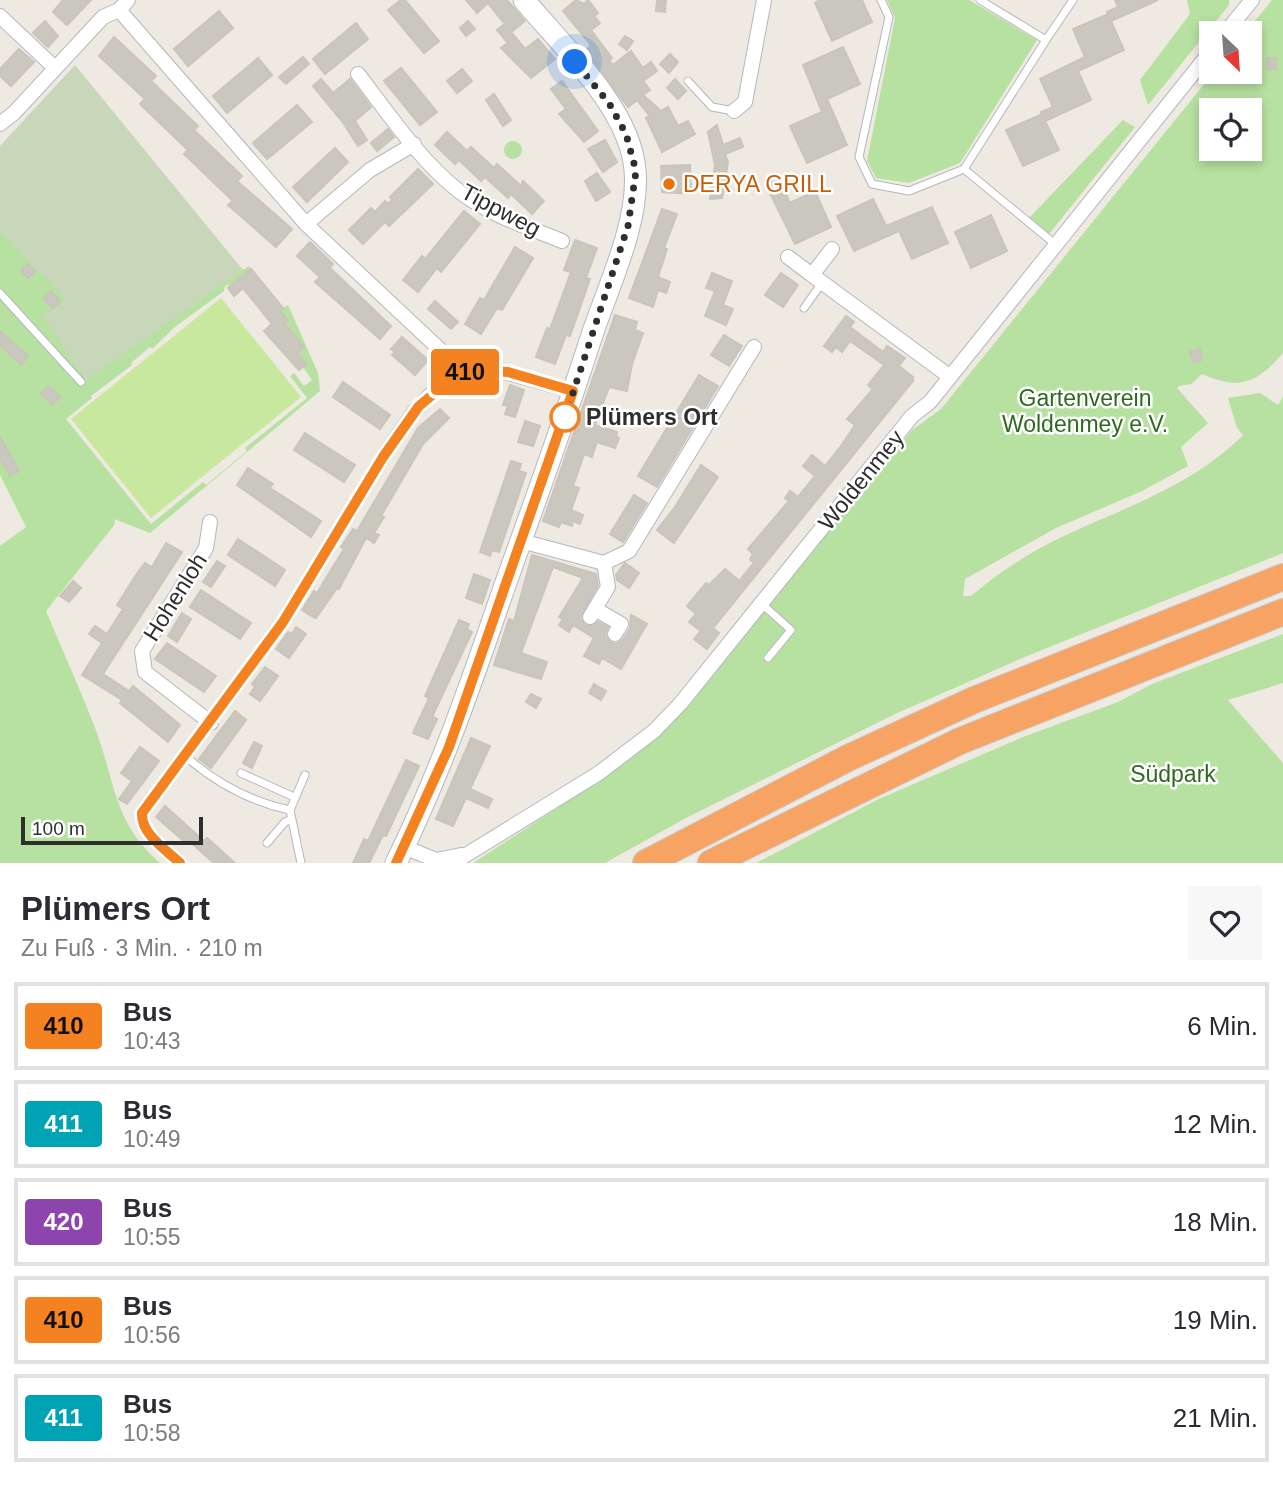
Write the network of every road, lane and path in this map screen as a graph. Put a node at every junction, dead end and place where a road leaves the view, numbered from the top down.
1 (524, 0) edge
2 (764, 0) edge
3 (881, 0) edge
4 (980, 0) edge
5 (1073, 0) edge
6 (1251, 1) edge
7 (123, 5) edge
8 (0, 16) edge
9 (1235, 21) edge
10 (1046, 40) junction
11 (1199, 66) edge
12 (55, 68) junction
13 (358, 74) dead end
14 (688, 81) dead end
15 (733, 111) joint
16 (0, 124) edge
17 (414, 144) junction
18 (964, 169) junction
19 (306, 224) junction
20 (562, 241) dead end
21 (1055, 244) junction
22 (832, 249) dead end
23 (788, 257) dead end
24 (817, 279) junction
25 (0, 293) edge
26 (804, 308) dead end
27 (754, 347) dead end
28 (459, 373) junction
29 (949, 376) junction
30 (81, 382) dead end
31 (573, 391) junction
32 (210, 523) dead end
33 (521, 541) junction
34 (604, 563) junction
35 (1283, 577) edge
36 (762, 604) junction
37 (1283, 612) edge
38 (615, 634) dead end
39 (768, 658) dead end
40 (211, 723) junction
41 (185, 756) junction
42 (241, 773) dead end
43 (305, 775) dead end
44 (294, 797) junction
45 (290, 810) junction
46 (290, 820) junction
47 (267, 843) dead end
48 (400, 855) edge
49 (458, 859) edge
50 (180, 863) edge
51 (301, 863) edge
52 (646, 863) edge
53 (711, 863) edge

1 - 31 street
2 - 15 street
3 - 18 lane
4 - 10 lane
5 - 10 lane
6 - 9 street
7 - 12 street
7 - 19 street
8 - 12 street
10 - 18 lane
11 - 21 street, Woldenmey
12 - 16 street
13 - 17 street, Tippweg
14 - 15 lane
17 - 19 street
17 - 20 street, Tippweg
18 - 21 lane
19 - 28 street
21 - 29 street, Woldenmey
22 - 24 street
23 - 24 street
24 - 26 lane
24 - 29 street
25 - 30 lane
27 - 34 street
28 - 31 street
28 - 40 street
29 - 36 street, Woldenmey
31 - 33 street
32 - 40 street, Hohenloh
33 - 34 street
33 - 48 street
34 - 38 street
35 - 52 highway
36 - 39 lane
36 - 49 street, Woldenmey
37 - 53 highway
40 - 41 street
41 - 45 lane
41 - 50 street
42 - 44 lane
43 - 44 lane
44 - 45 lane
45 - 46 lane
46 - 47 lane
46 - 51 lane
48 - 49 street, Woldenmey

